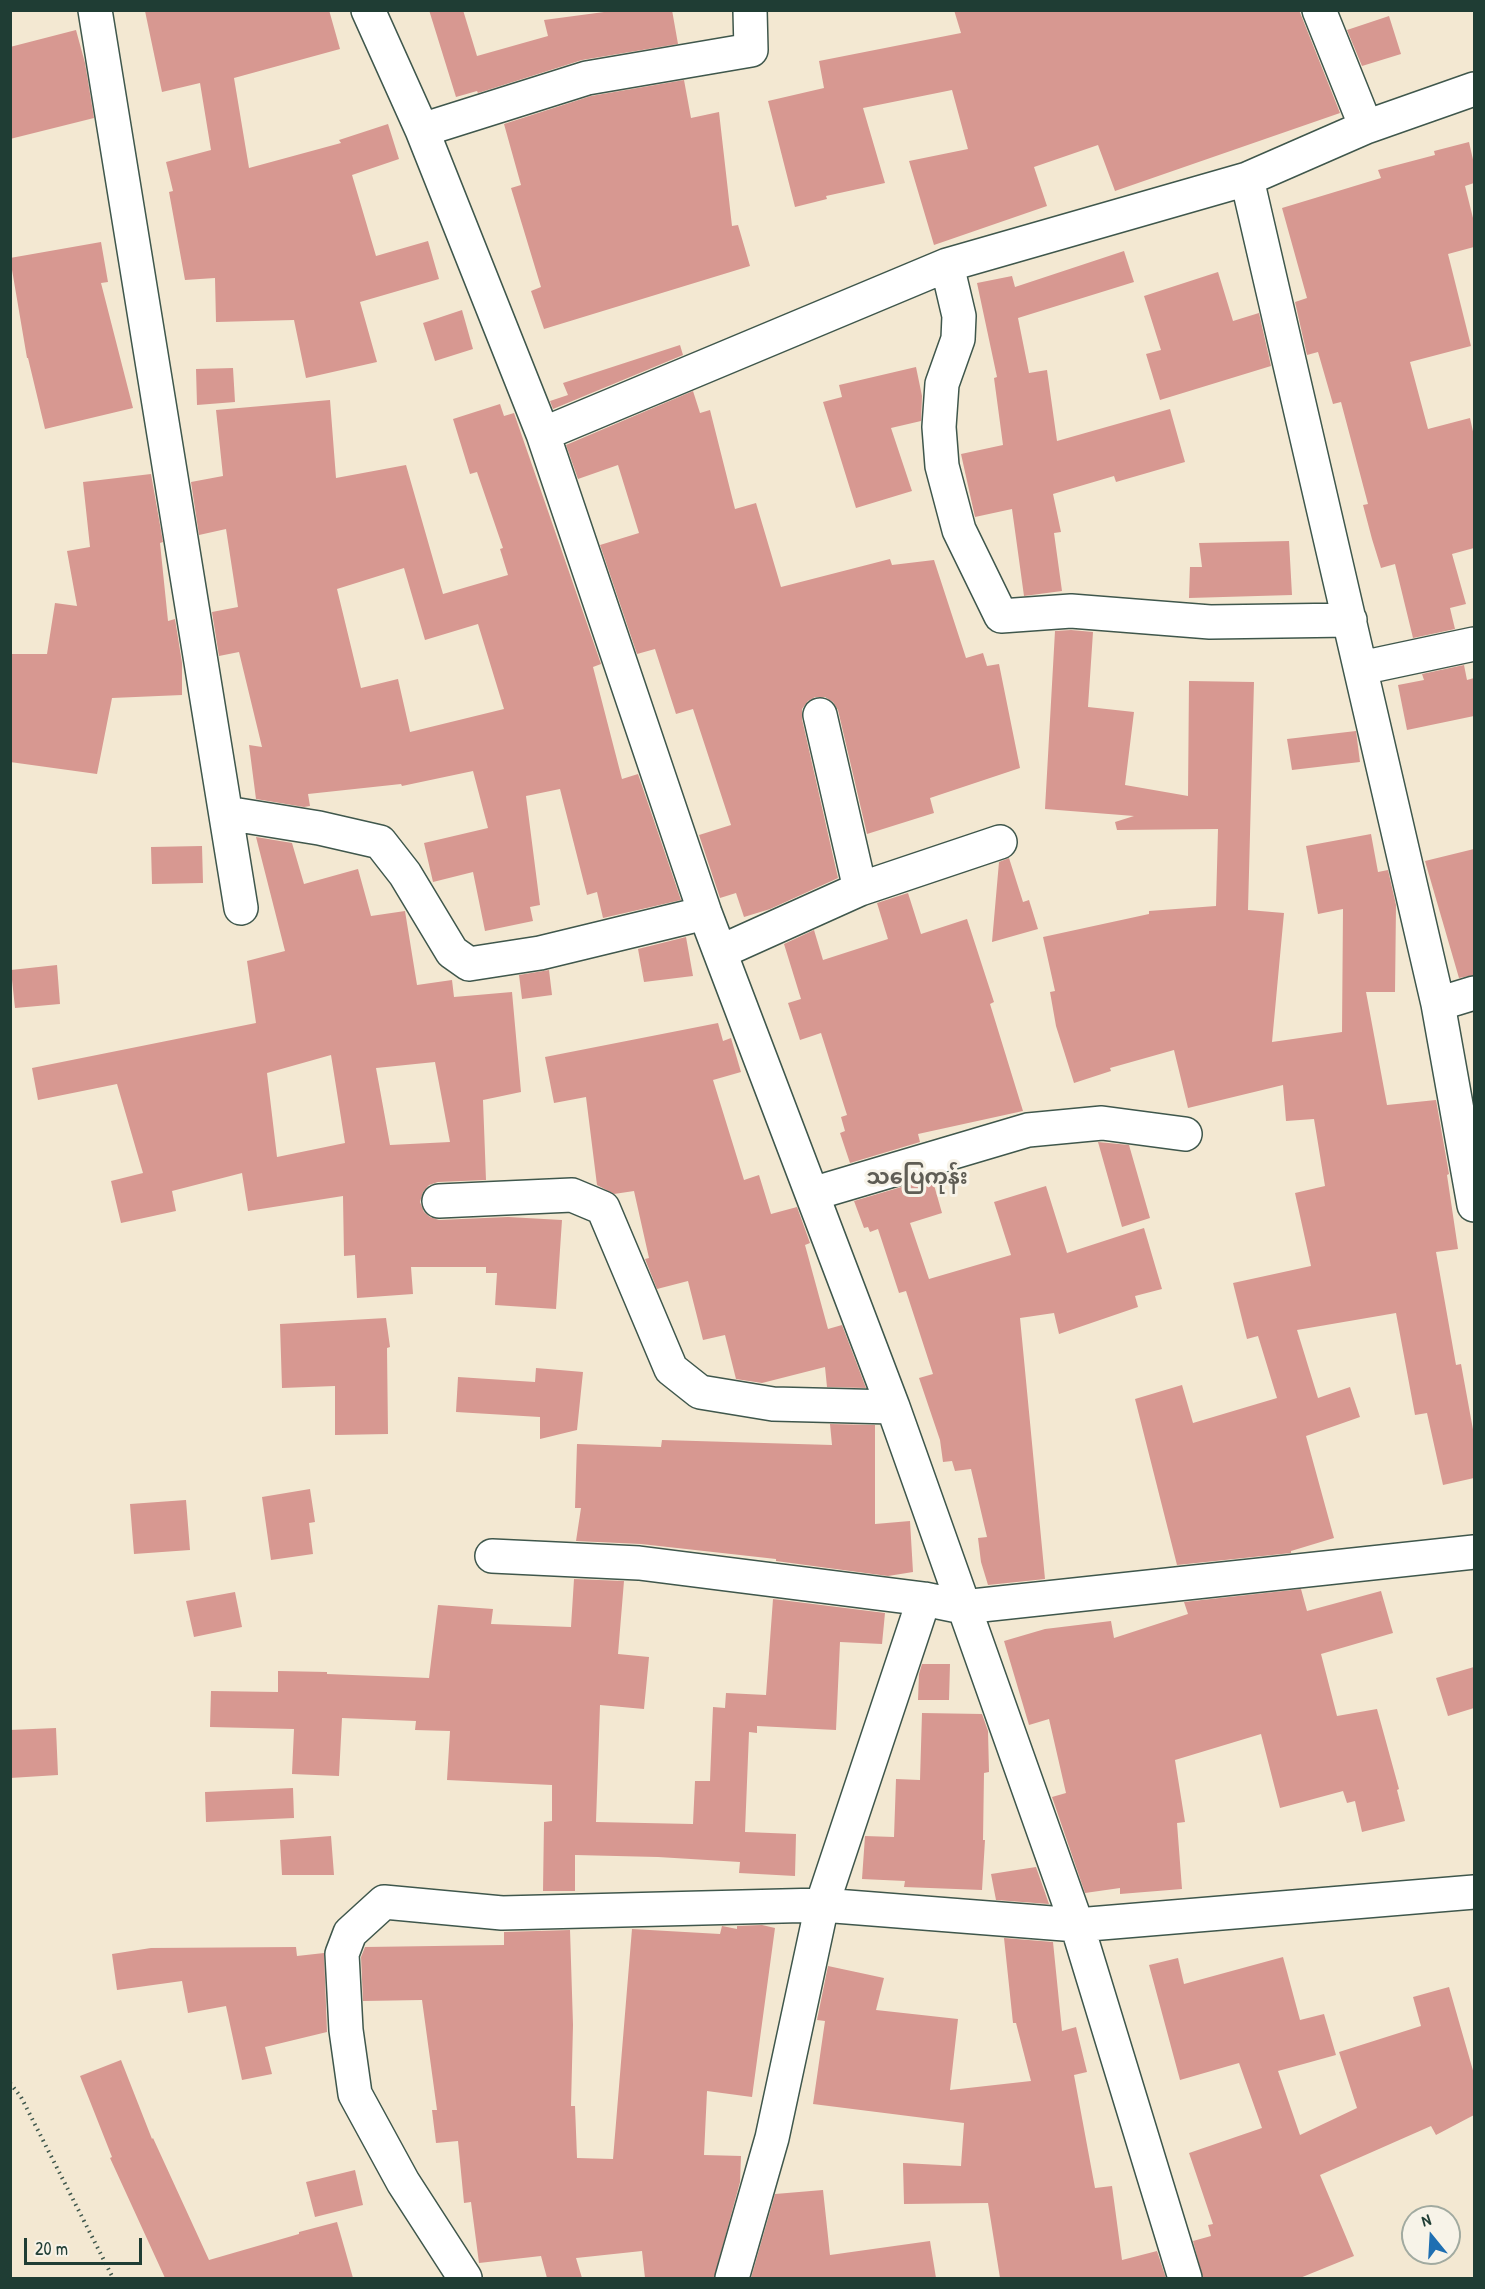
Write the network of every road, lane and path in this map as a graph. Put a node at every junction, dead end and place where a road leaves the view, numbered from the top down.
1 (95, 10) edge
2 (368, 10) edge
3 (750, 10) edge
4 (1319, 10) edge
5 (1474, 89) edge
6 (1366, 127) junction
7 (422, 130) junction
8 (1247, 179) junction
9 (946, 265) junction
10 (543, 434) junction
11 (1350, 620) junction
12 (1474, 644) edge
13 (1361, 668) junction
14 (820, 715) dead end
15 (226, 813) junction
16 (1000, 842) dead end
17 (860, 889) junction
18 (241, 908) dead end
19 (705, 913) junction
20 (720, 952) junction
21 (1474, 993) edge
22 (1438, 1004) junction
23 (1185, 1134) dead end
24 (812, 1194) junction
25 (439, 1201) dead end
26 (1474, 1205) edge
27 (893, 1407) junction
28 (1474, 1552) edge
29 (492, 1556) dead end
30 (924, 1599) junction
31 (963, 1607) junction
32 (1474, 1892) edge
33 (822, 1905) junction
34 (1077, 1925) junction
35 (10, 2083) edge
36 (113, 2278) edge
37 (465, 2278) edge
38 (732, 2278) edge
39 (1185, 2278) edge

1 - 15 street
2 - 7 street
3 - 7 street
4 - 6 street
5 - 6 street
6 - 8 street
7 - 10 street
8 - 9 street
8 - 11 street
9 - 10 street
9 - 11 street
10 - 19 street
11 - 13 street
12 - 13 street
13 - 22 street
14 - 17 street
15 - 18 street
15 - 19 street
16 - 17 street
17 - 20 street
19 - 20 street
20 - 24 street
21 - 22 street
22 - 26 street
23 - 24 street
24 - 27 street
25 - 27 street
27 - 31 street
28 - 31 street
29 - 30 street
30 - 31 street
30 - 33 street
31 - 34 street
32 - 34 street
33 - 34 street
33 - 37 street
33 - 38 street
34 - 39 street
35 - 36 path

